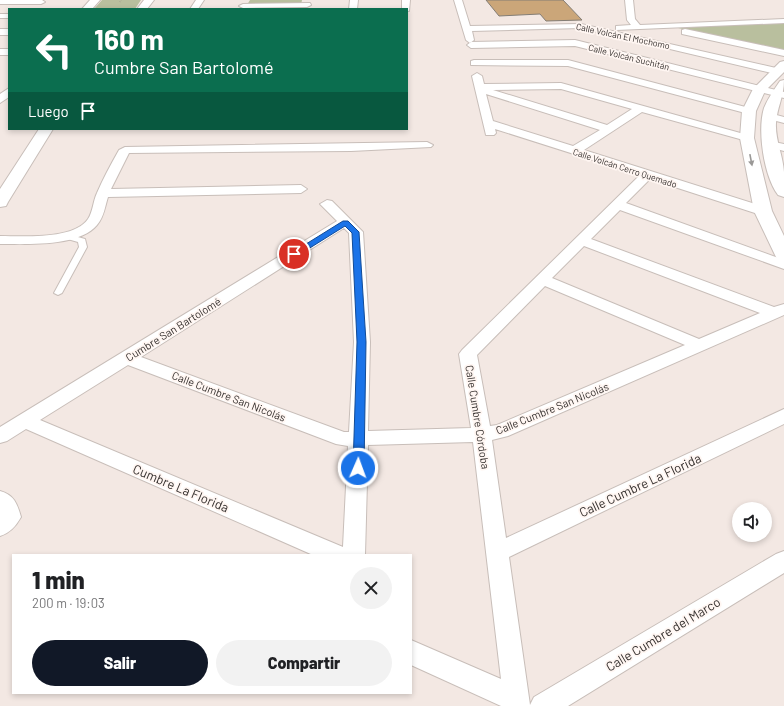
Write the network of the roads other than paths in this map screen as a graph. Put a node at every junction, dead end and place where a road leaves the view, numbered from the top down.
1 (95, 0) edge
2 (149, 0) edge
3 (458, 0) edge
4 (629, 0) edge
5 (42, 1) edge
6 (0, 2) edge
7 (244, 5) edge
8 (307, 5) edge
9 (88, 8) edge
10 (143, 8) edge
11 (784, 21) edge
12 (638, 27) junction
13 (664, 27) junction
14 (467, 29) junction
15 (601, 30) junction
16 (471, 45) junction
17 (784, 53) edge
18 (474, 63) junction
19 (780, 68) edge
20 (480, 88) junction
21 (759, 89) junction
22 (781, 91) edge
23 (641, 108) junction
24 (749, 110) junction
25 (769, 116) junction
26 (784, 120) edge
27 (609, 129) junction
28 (45, 130) edge
29 (747, 138) junction
30 (769, 144) junction
31 (426, 145) dead end
32 (784, 148) edge
33 (574, 151) junction
34 (647, 175) junction
35 (782, 184) edge
36 (301, 189) dead end
37 (103, 193) junction
38 (0, 202) edge
39 (327, 204) dead end
40 (616, 204) junction
41 (763, 211) junction
42 (345, 222) junction
43 (67, 236) junction
44 (0, 240) edge
45 (580, 240) junction
46 (784, 255) edge
47 (784, 265) edge
48 (543, 280) junction
49 (58, 293) dead end
50 (779, 312) edge
51 (701, 346) junction
52 (127, 358) junction
53 (784, 416) edge
54 (25, 421) junction
55 (0, 436) edge
56 (482, 436) junction
57 (360, 439) junction
58 (0, 499) edge
59 (0, 527) edge
60 (496, 553) junction
61 (335, 554) edge
62 (354, 554) edge
63 (784, 561) edge
64 (412, 652) edge
65 (517, 703) edge
66 (543, 706) edge

1 - 9 street
2 - 10 street
3 - 14 street
4 - 12 street
5 - 6 street
7 - 8 street
11 - 13 street
12 - 13 street
12 - 15 street
13 - 17 street
14 - 15 street, Calle Volcán El Mochomo
14 - 16 street
15 - 19 street, Calle Volcán El Mochomo
16 - 18 street
16 - 21 street, Calle Volcán Suchitán
18 - 20 street
18 - 24 street
19 - 21 street
20 - 23 street
20 - 27 street
20 - 33 street, Calle Volcán Cerro Quemado
21 - 22 street, Calle Volcán Suchitán
21 - 24 street
22 - 25 street
23 - 27 street
23 - 29 street
24 - 29 street
25 - 26 street
25 - 30 street
27 - 33 street
28 - 38 street
29 -> 41 street
30 - 32 street
30 - 35 street
31 - 37 street
33 - 34 street, Calle Volcán Cerro Quemado
34 - 40 street, Calle Cumbre Córdoba
34 - 41 street, Calle Volcán Cerro Quemado
36 - 37 street
37 - 43 street
39 - 42 street
40 - 45 street, Calle Cumbre Córdoba
40 - 47 street
41 - 46 street
42 - 52 street, Cumbre San Bartolomé
42 - 57 street
43 - 44 street
43 - 49 lane
45 - 48 street, Calle Cumbre Córdoba
45 - 50 street
48 - 51 street
48 - 56 street, Calle Cumbre Córdoba
50 - 51 street, Calle Cumbre San Nicolás
51 - 56 street, Calle Cumbre San Nicolás
52 - 54 street, Cumbre San Bartolomé
52 - 57 street, Calle Cumbre San Nicolás
53 - 60 street, Calle Cumbre La Florida
54 - 55 street, Cumbre San Bartolomé
54 - 61 street, Cumbre La Florida
56 - 57 street, Calle Cumbre San Nicolás
56 - 60 street, Calle Cumbre Córdoba
57 - 62 street
58 - 59 street
60 - 65 street, Calle Cumbre Córdoba
63 - 66 street, Calle Cumbre del Marco
64 - 65 street

